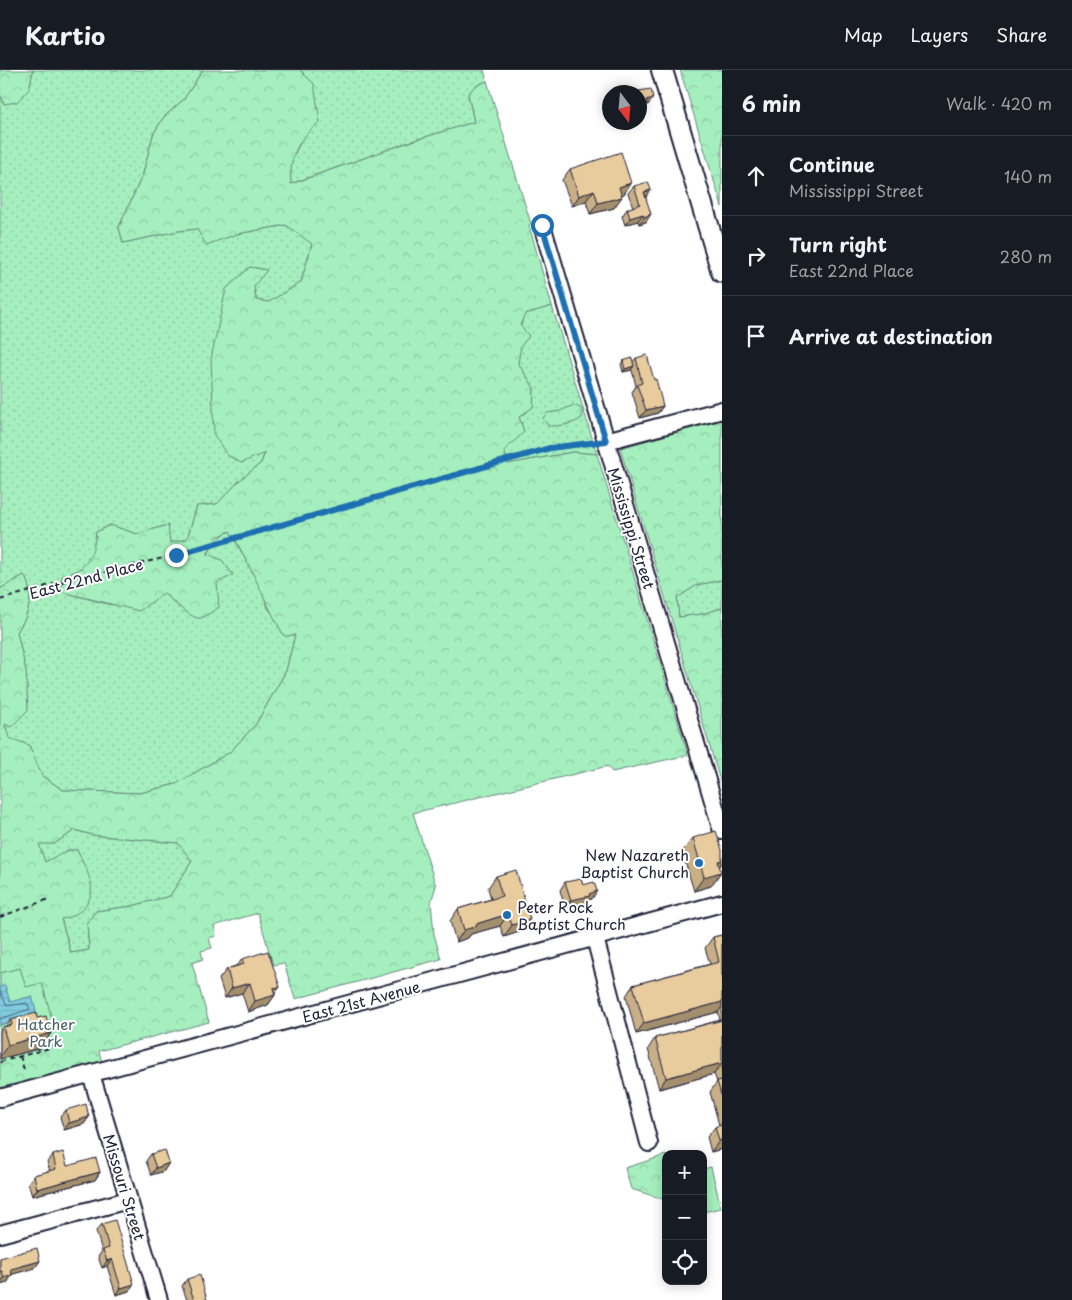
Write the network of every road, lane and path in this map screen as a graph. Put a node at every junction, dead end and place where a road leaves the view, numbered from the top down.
1 (662, 70) edge
2 (542, 225) dead end
3 (722, 272) edge
4 (722, 410) edge
5 (606, 441) junction
6 (0, 600) edge
7 (722, 831) edge
8 (50, 899) dead end
9 (722, 903) edge
10 (0, 917) edge
11 (595, 938) junction
12 (41, 1044) edge
13 (57, 1046) dead end
14 (43, 1050) junction
15 (20, 1056) junction
16 (0, 1062) edge
17 (25, 1073) dead end
18 (91, 1074) junction
19 (0, 1098) edge
20 (649, 1143) dead end
21 (128, 1200) junction
22 (0, 1234) edge
23 (159, 1300) edge

1 - 3 main road
2 - 5 street, Mississippi Street
4 - 5 street
5 - 6 path, East 22nd Place
5 - 7 street, Mississippi Street
8 - 10 path
9 - 11 street, East 21st Avenue
11 - 18 street, East 21st Avenue
11 - 20 street
12 - 14 path
13 - 14 path
14 - 15 path
15 - 16 path
15 - 17 path
18 - 19 street, East 21st Avenue
18 - 21 street, Missouri Street
21 - 22 street
21 - 23 street, Missouri Street

